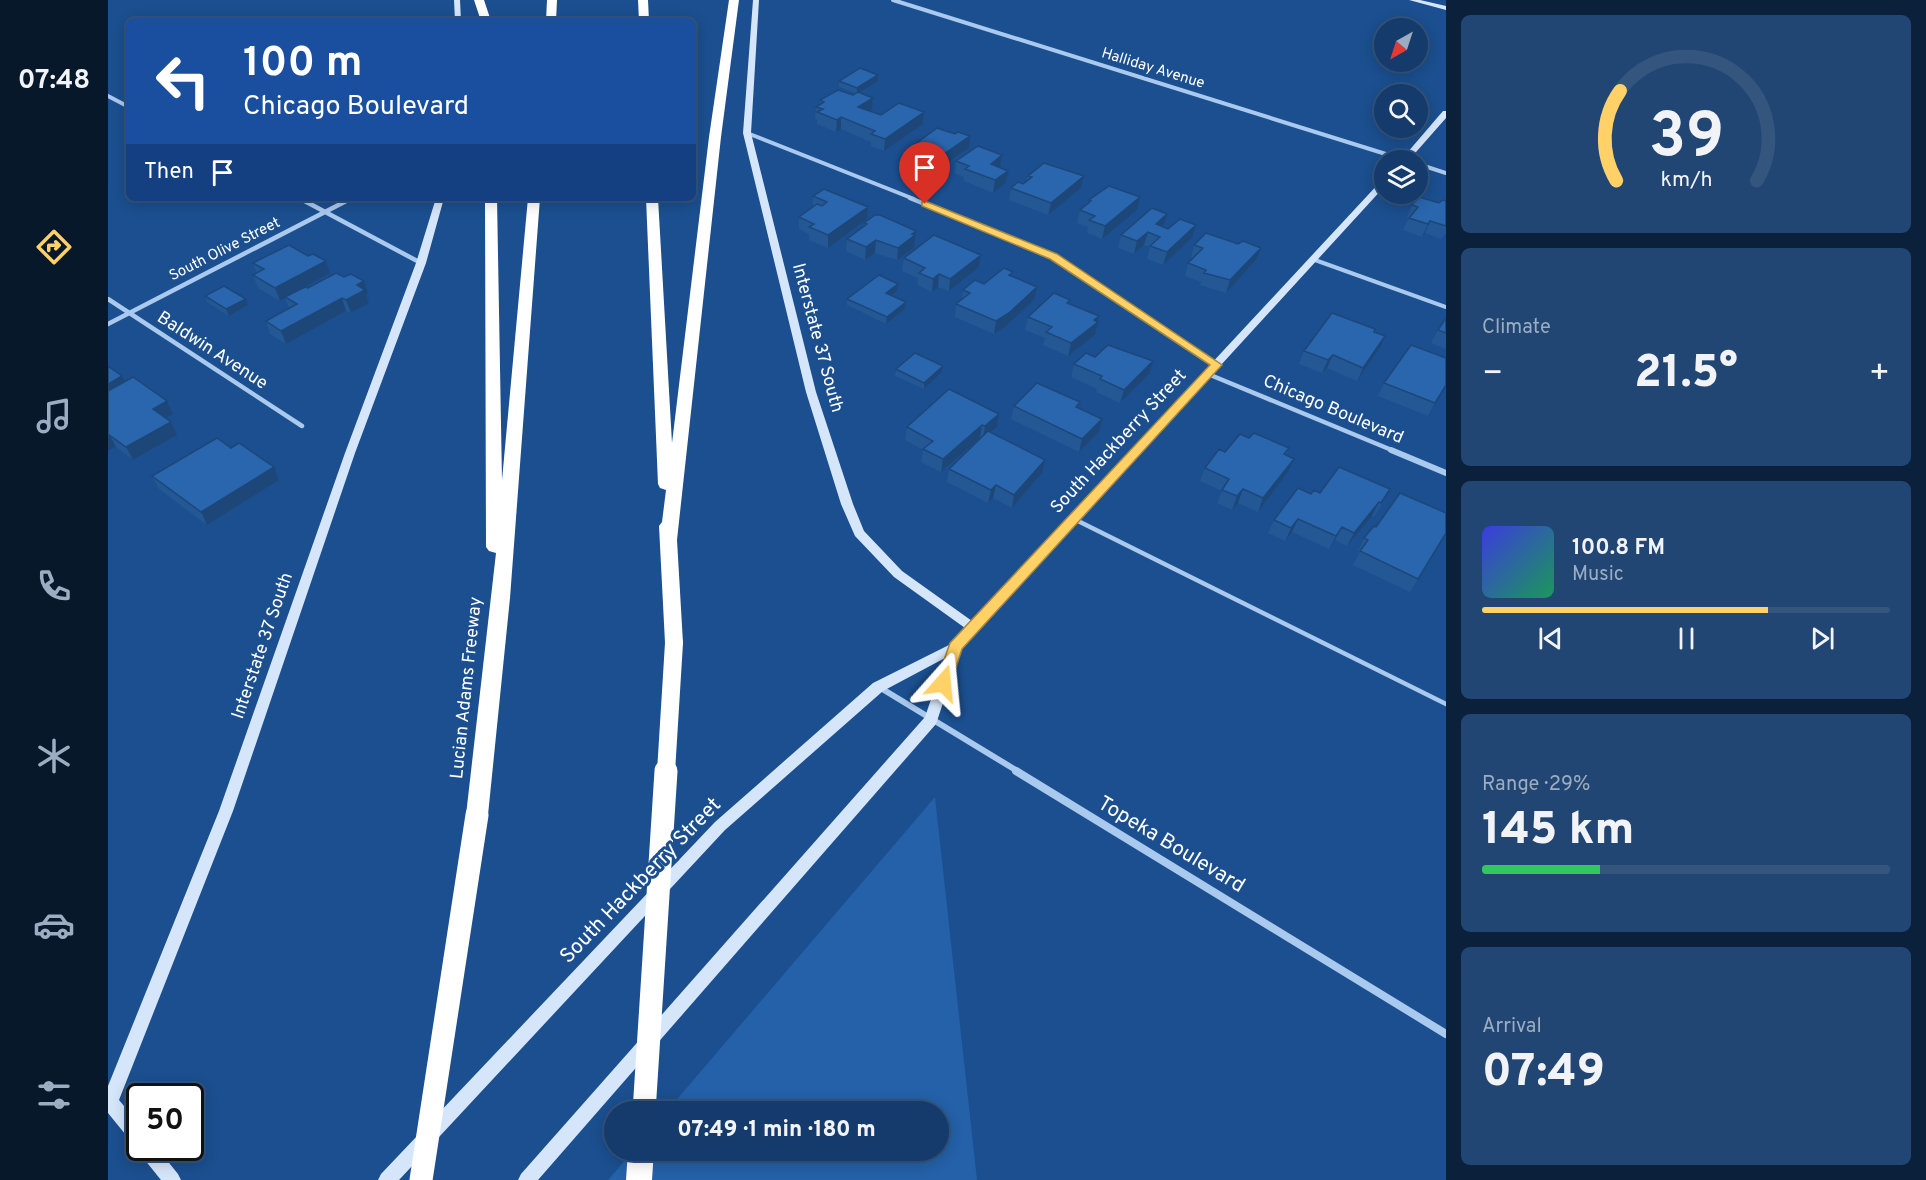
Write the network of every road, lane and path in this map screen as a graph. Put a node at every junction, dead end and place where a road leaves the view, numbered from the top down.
1 (457, 0) edge
2 (479, 0) edge
3 (552, 0) edge
4 (643, 0) edge
5 (734, 0) edge
6 (756, 0) edge
7 (893, 0) edge
8 (1412, 0) edge
9 (1446, 8) edge
10 (458, 18) edge
11 (485, 18) edge
12 (551, 18) edge
13 (644, 18) edge
14 (108, 96) edge
15 (126, 105) edge
16 (1446, 113) edge
17 (747, 133) junction
18 (1374, 150) edge
19 (1414, 150) edge
20 (1428, 167) edge
21 (1446, 173) edge
22 (1374, 194) edge
23 (305, 201) edge
24 (346, 201) edge
25 (439, 201) edge
26 (491, 201) edge
27 (534, 201) edge
28 (652, 201) edge
29 (325, 212) junction
30 (1315, 260) junction
31 (421, 263) junction
32 (108, 299) edge
33 (1446, 307) edge
34 (129, 313) junction
35 (108, 324) edge
36 (1216, 365) junction
37 (1208, 374) junction
38 (302, 426) dead end
39 (1446, 473) edge
40 (1074, 519) junction
41 (669, 539) junction
42 (501, 598) junction
43 (974, 628) junction
44 (955, 647) junction
45 (878, 687) junction
46 (1446, 704) edge
47 (931, 720) junction
48 (1446, 1034) edge
49 (109, 1100) edge
50 (645, 1101) edge
51 (126, 1121) edge
52 (157, 1161) edge
53 (640, 1161) edge
54 (172, 1180) edge
55 (387, 1180) edge
56 (421, 1180) edge
57 (527, 1180) edge
58 (639, 1180) edge

1 - 10 main road
2 - 11 highway
3 - 12 highway
4 - 13 highway
5 - 41 highway
6 - 17 main road, Interstate 37 South
7 - 18 street, Halliday Avenue
8 - 9 main road
14 - 15 street
16 - 19 main road
17 - 36 street
17 - 43 main road, Interstate 37 South
20 - 21 street
22 - 30 main road, South Hackberry Street
23 - 29 street
24 - 29 street, South Olive Street
25 - 31 main road, Interstate 37 South
26 - 42 highway
27 - 42 highway, Lucian Adams Freeway
28 - 41 highway
29 - 31 street
29 - 34 street, South Olive Street
30 - 33 lane
30 - 36 main road, South Hackberry Street
31 - 49 main road, Interstate 37 South
32 - 34 street, Baldwin Avenue
34 - 35 street, South Olive Street
34 - 38 street, Baldwin Avenue
36 - 37 main road, South Hackberry Street
37 - 39 street, Chicago Boulevard
37 - 40 main road, South Hackberry Street
40 - 43 main road, South Hackberry Street
40 - 46 lane
41 - 50 highway, bridge
42 - 56 highway, Lucian Adams Freeway, bridge
43 - 44 main road, South Hackberry Street
44 - 45 main road, South Hackberry Street
44 - 47 main road, South Hackberry Street
45 - 47 street, Topeka Boulevard
45 - 55 main road, South Hackberry Street
47 - 48 street, Topeka Boulevard
47 - 57 main road, South Hackberry Street
49 - 51 main road
52 - 54 main road
53 - 58 highway

